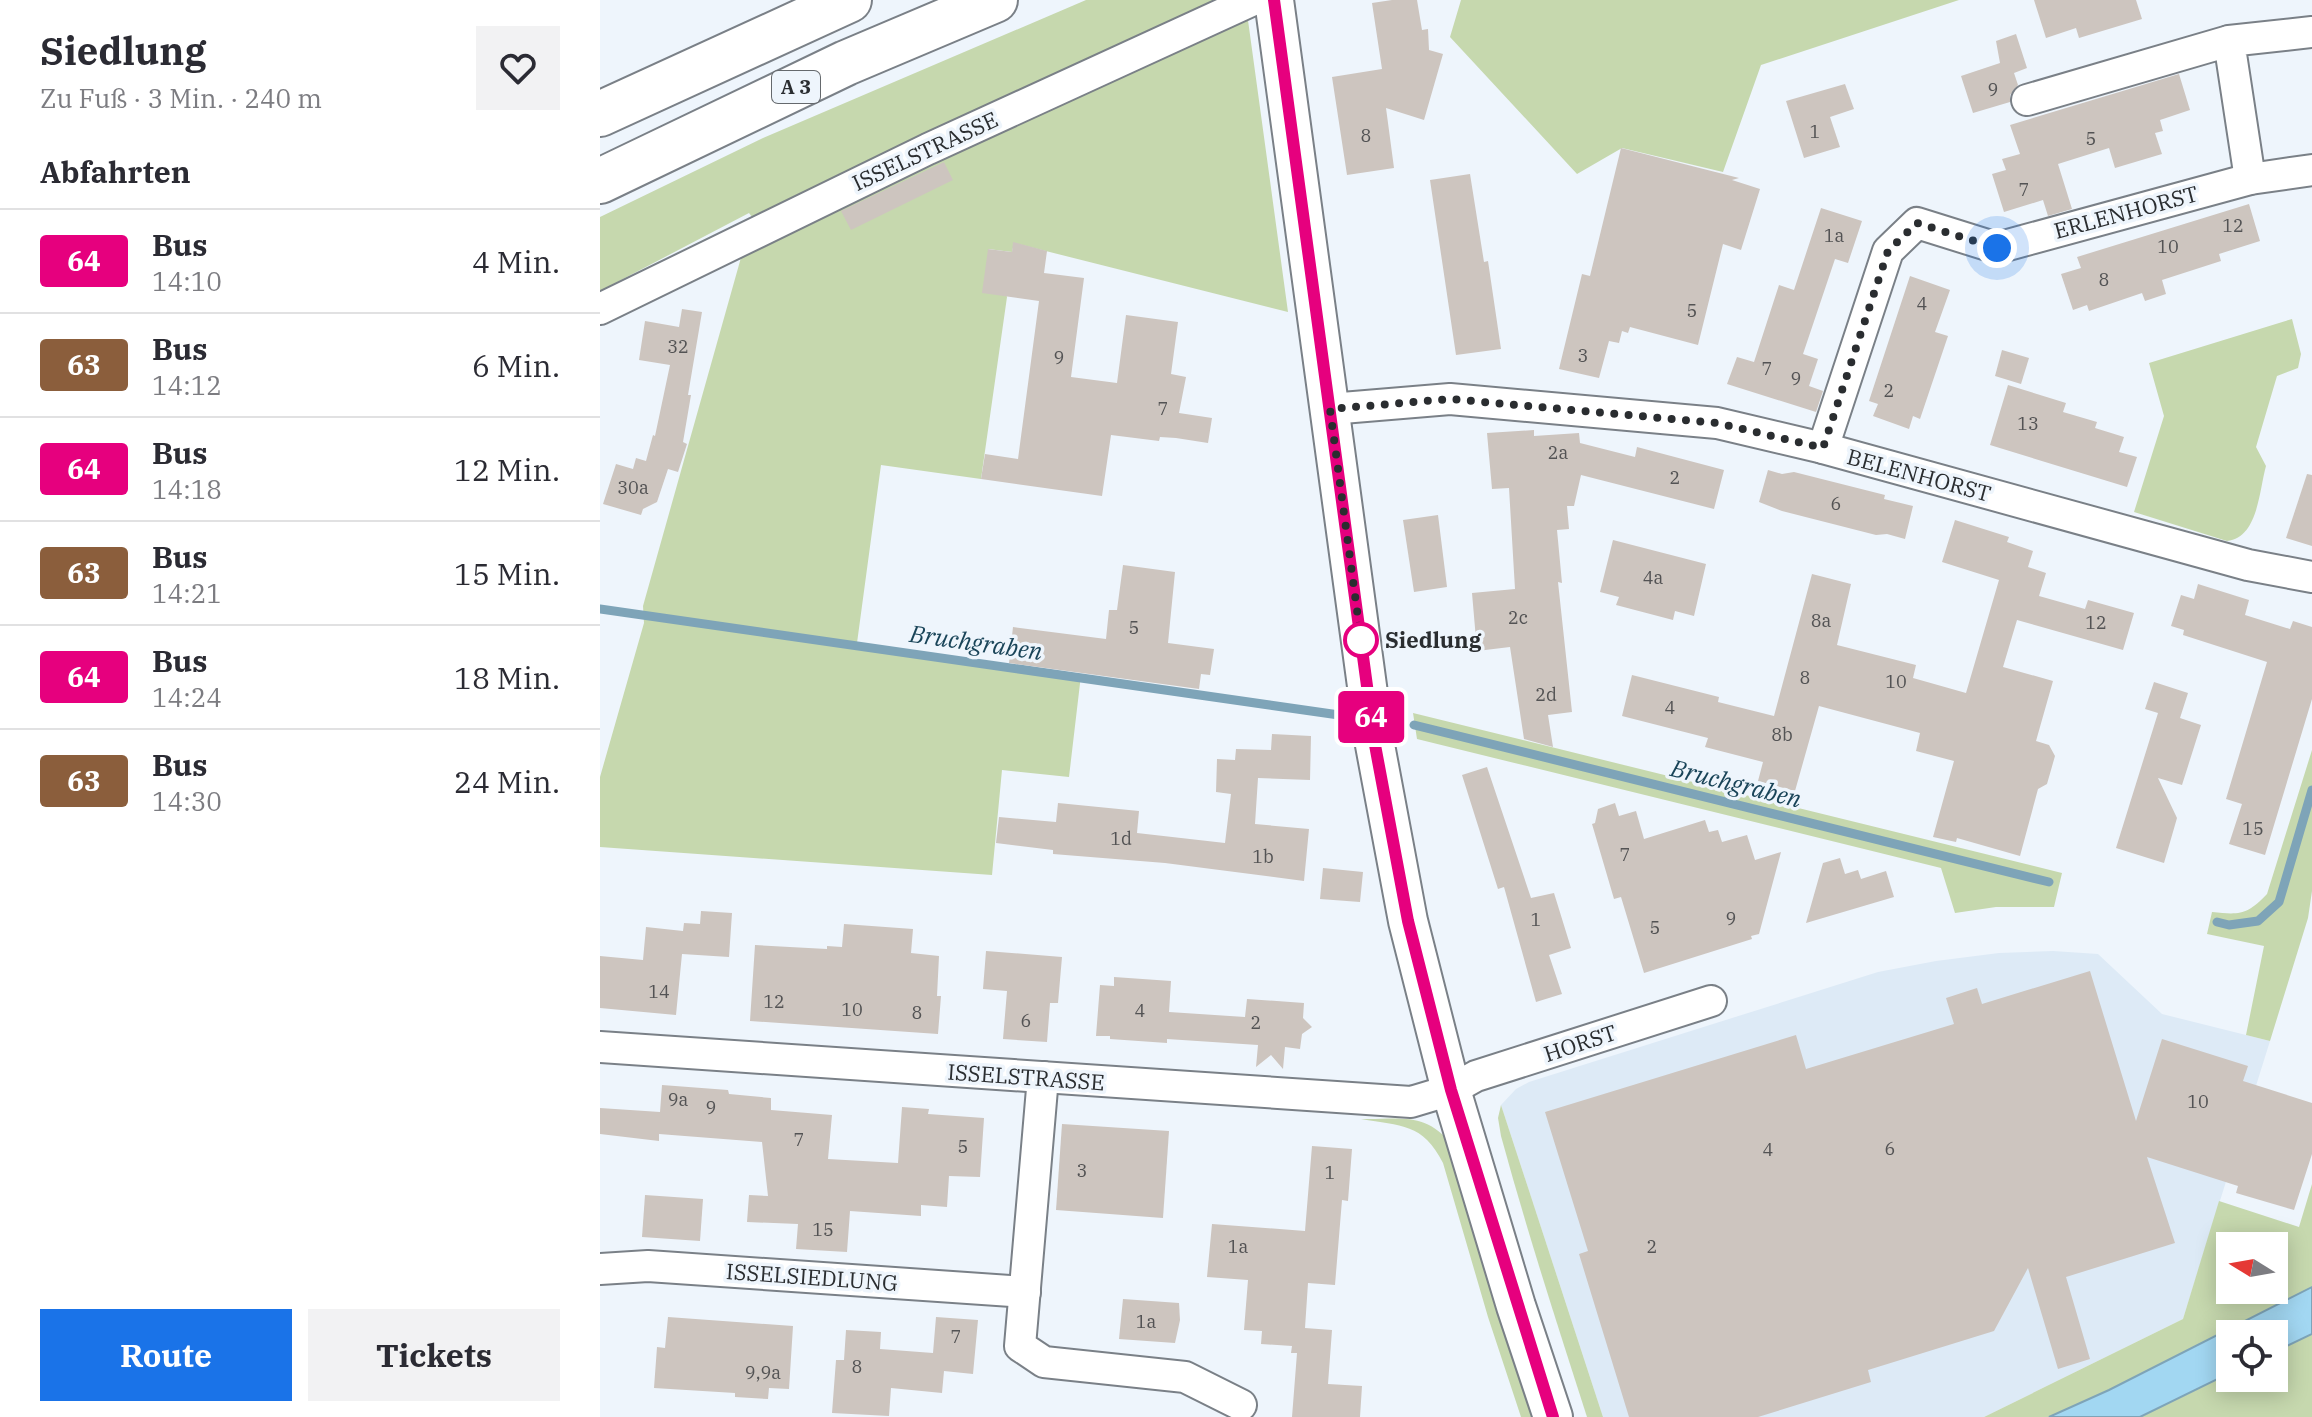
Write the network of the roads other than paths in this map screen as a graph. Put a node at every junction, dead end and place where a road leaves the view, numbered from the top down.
1 (849, 0) edge
2 (995, 0) edge
3 (1253, 0) edge
4 (1274, 0) edge
5 (2312, 32) edge
6 (2229, 41) junction
7 (2027, 100) dead end
8 (600, 114) edge
9 (2312, 170) edge
10 (2250, 179) junction
11 (600, 181) edge
12 (600, 309) edge
13 (1330, 409) junction
14 (1823, 448) junction
15 (2312, 577) edge
16 (1711, 1001) dead end
17 (600, 1047) edge
18 (1043, 1077) junction
19 (1451, 1090) junction
20 (600, 1269) edge
21 (1025, 1292) junction
22 (1241, 1405) dead end
23 (1553, 1417) edge

1 - 8 highway
2 - 11 highway, A 3
3 - 12 street, ISSELSTRASSE
4 - 13 main road
5 - 6 street
6 - 7 street
6 - 10 street
9 - 10 street, ERLENHORST
10 - 14 street, ERLENHORST
13 - 14 street, BELENHORST
13 - 19 main road
14 - 15 street, BELENHORST
16 - 19 street, HORST
17 - 18 street, ISSELSTRASSE
18 - 19 street, ISSELSTRASSE
18 - 21 street
19 - 23 main road
20 - 21 street, ISSELSIEDLUNG
21 - 22 street

